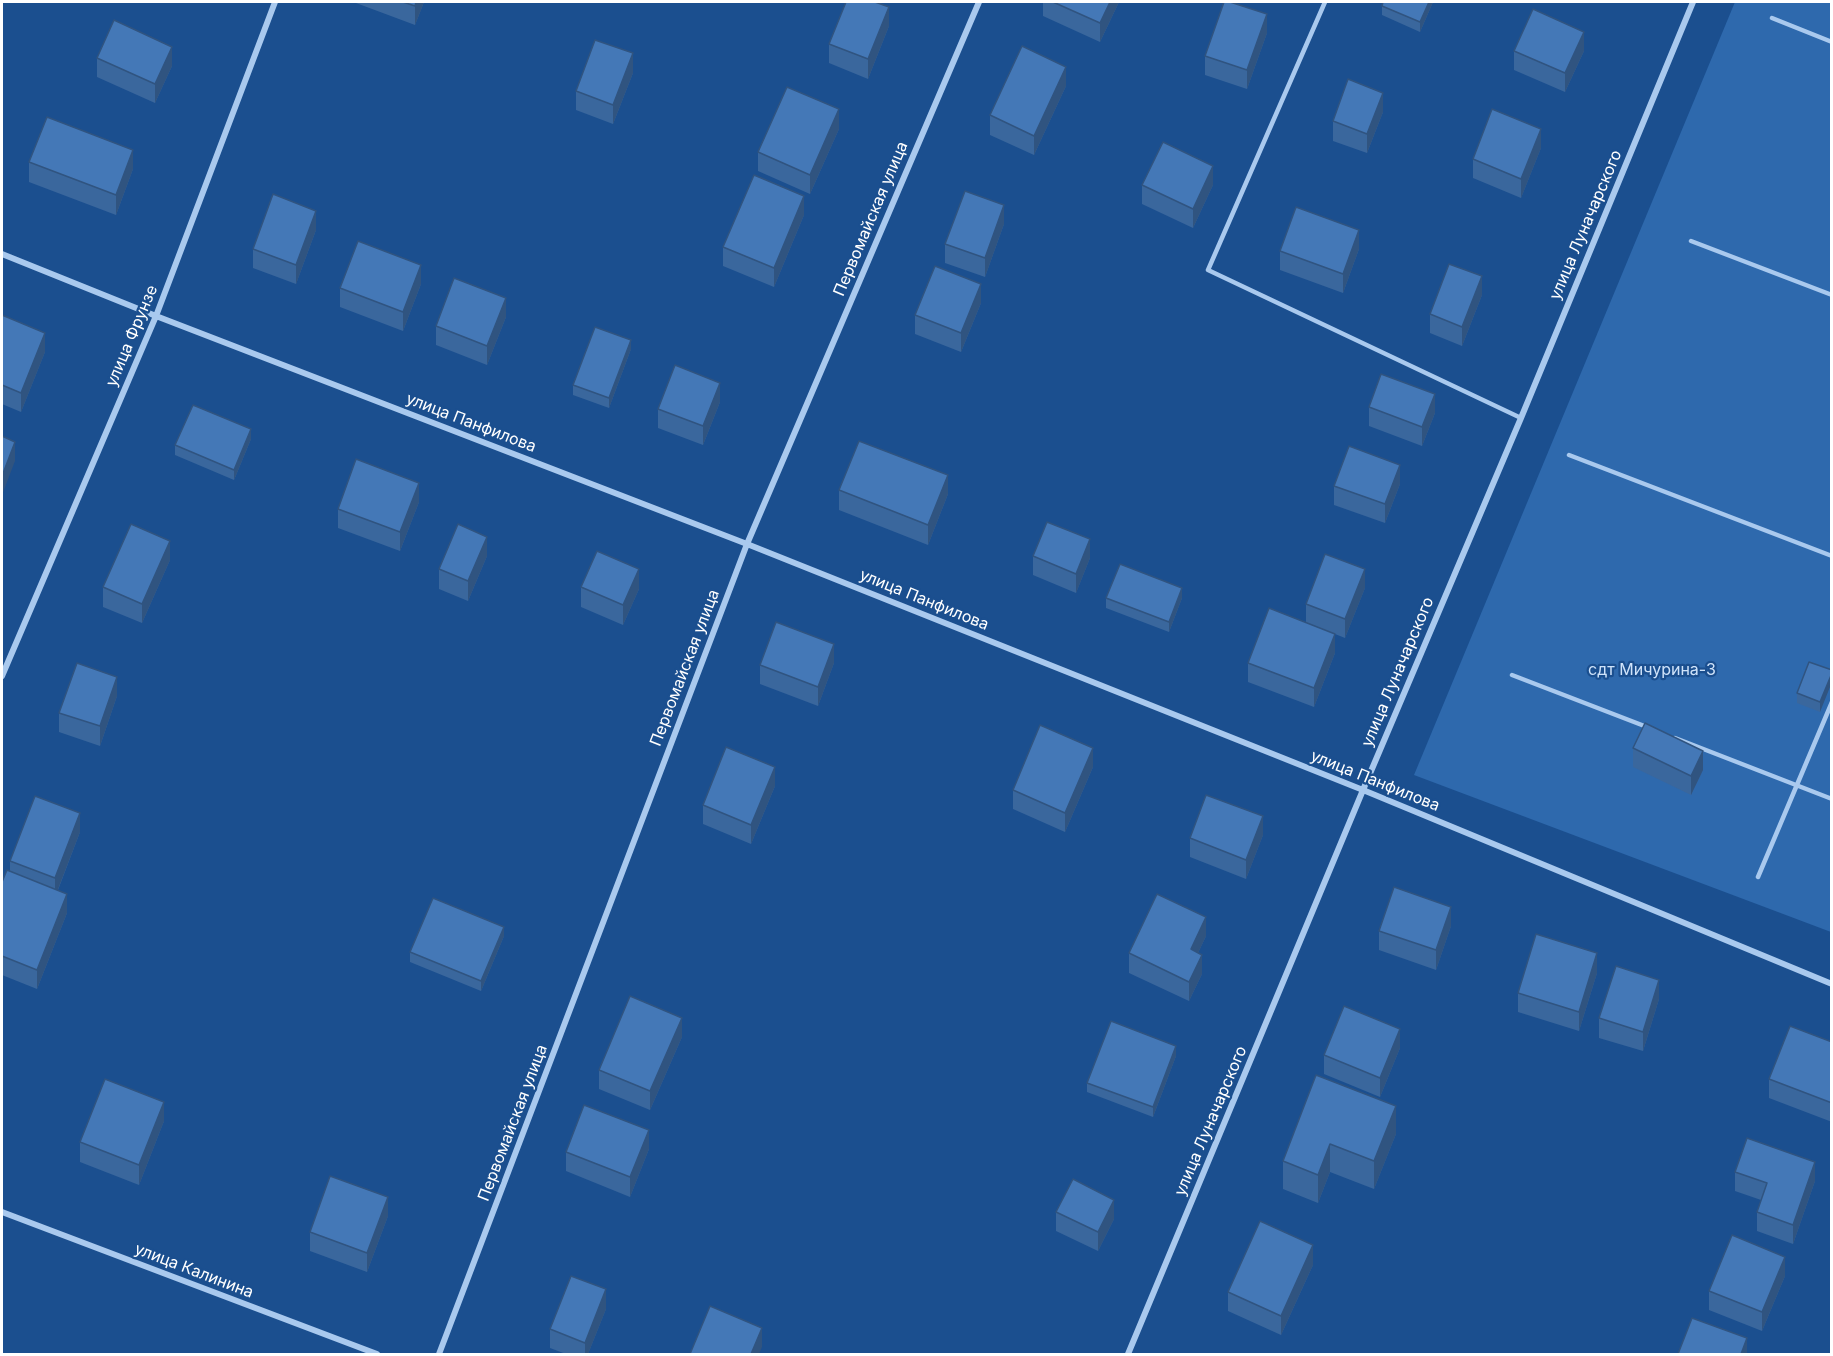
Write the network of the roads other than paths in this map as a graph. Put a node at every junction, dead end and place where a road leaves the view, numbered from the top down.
1 (275, 2) edge
2 (979, 2) edge
3 (1325, 2) edge
4 (1693, 2) edge
5 (1772, 18) dead end
6 (1832, 42) edge
7 (1691, 241) dead end
8 (2, 254) edge
9 (1832, 295) edge
10 (156, 316) junction
11 (1521, 418) junction
12 (1569, 455) dead end
13 (747, 544) junction
14 (1832, 556) edge
15 (1512, 675) dead end
16 (2, 676) edge
17 (1832, 702) edge
18 (1655, 730) edge
19 (1666, 735) edge
20 (1798, 786) junction
21 (1363, 790) junction
22 (1832, 799) edge
23 (1758, 878) dead end
24 (1832, 984) edge
25 (2, 1212) edge
26 (376, 1354) edge
27 (440, 1354) edge
28 (1128, 1354) edge

1 - 10 street, улица Фрунзе
2 - 13 street, Первомайская улица
3 - 11 lane
4 - 11 street, улица Луначарского
5 - 6 lane
7 - 9 lane
8 - 10 street, улица Панфилова
10 - 13 street, улица Панфилова
10 - 16 street, улица Фрунзе
11 - 21 street, улица Луначарского
12 - 14 lane
13 - 21 street, улица Панфилова
13 - 27 street, Первомайская улица
15 - 18 lane
17 - 20 lane
19 - 20 lane
20 - 22 lane
20 - 23 lane
21 - 24 street, улица Панфилова
21 - 28 street, улица Луначарского
25 - 26 street, улица Калинина

